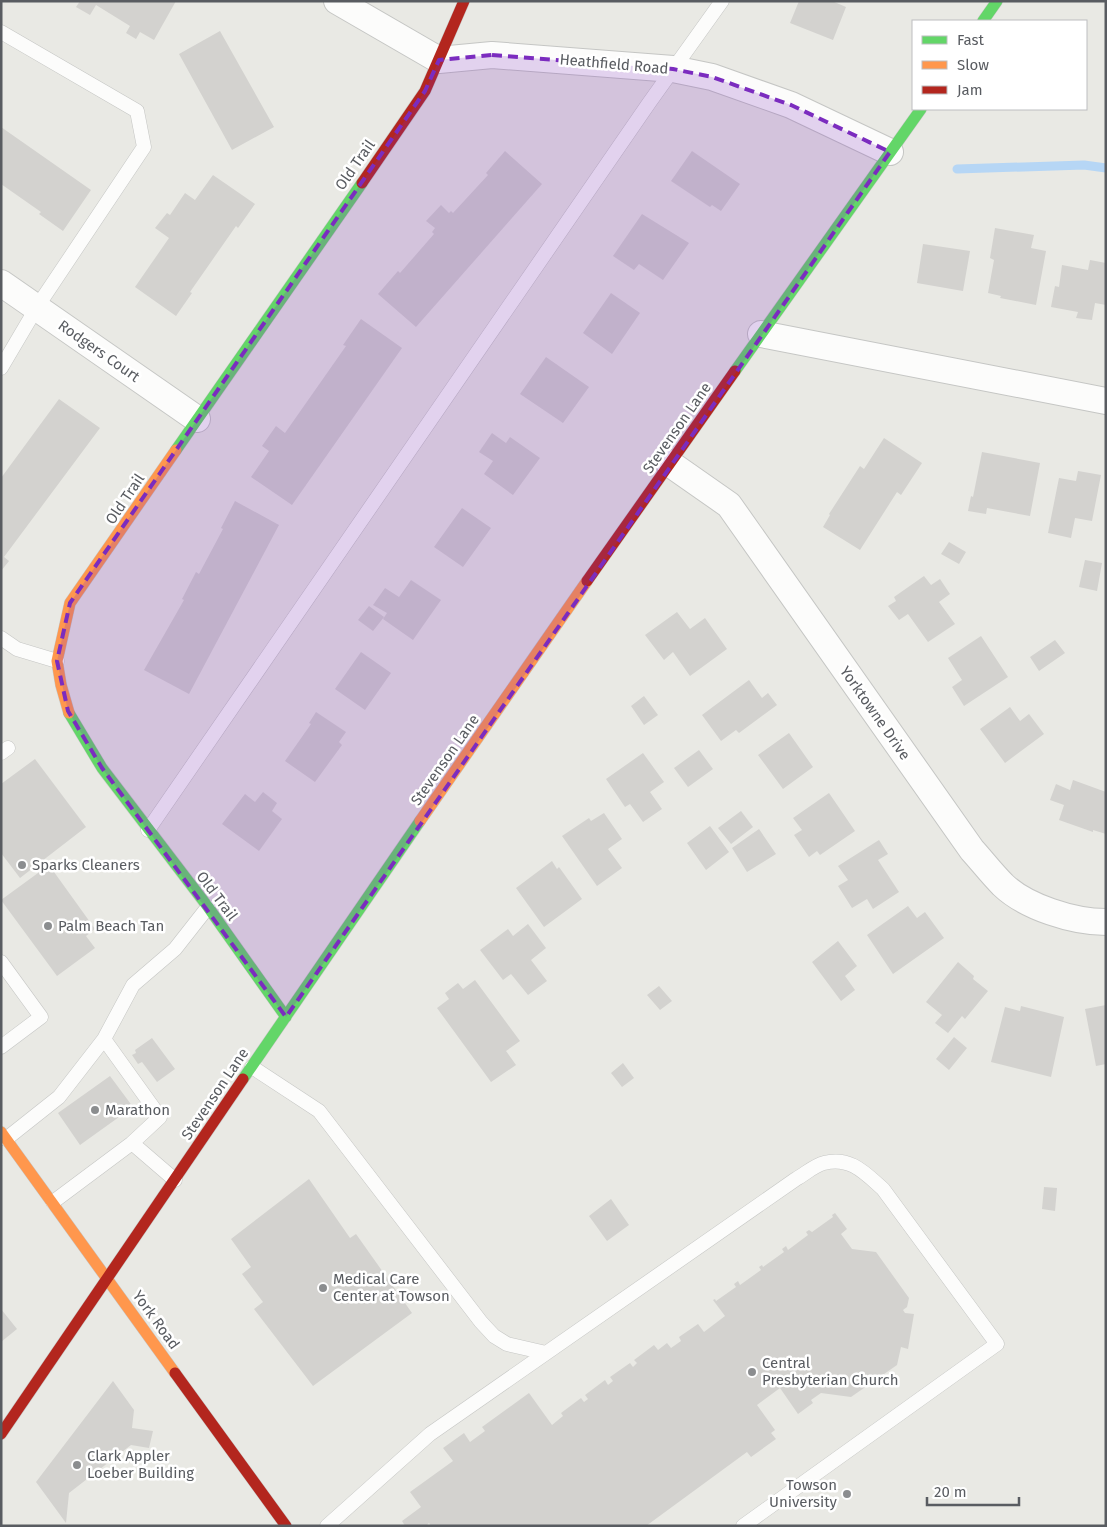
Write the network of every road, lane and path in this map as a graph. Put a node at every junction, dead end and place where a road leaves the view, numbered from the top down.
1 (337, 1) edge
2 (464, 1) edge
3 (722, 1) edge
4 (997, 1) edge
5 (984, 20) edge
6 (1, 32) edge
7 (439, 60) junction
8 (673, 69) junction
9 (920, 110) edge
10 (890, 152) junction
11 (1, 283) edge
12 (37, 307) junction
13 (761, 334) junction
14 (1, 368) edge
15 (1106, 401) edge
16 (197, 419) junction
17 (669, 463) junction
18 (1, 638) edge
19 (58, 661) junction
20 (148, 830) junction
21 (208, 908) junction
22 (1106, 922) edge
23 (1, 962) edge
24 (286, 1017) junction
25 (104, 1039) junction
26 (1, 1047) edge
27 (252, 1067) junction
28 (4, 1135) edge
29 (132, 1143) junction
30 (175, 1180) junction
31 (53, 1202) junction
32 (108, 1279) junction
33 (546, 1353) junction
34 (1, 1434) edge
35 (286, 1526) edge
36 (327, 1526) edge
37 (743, 1526) edge

1 - 7 street
2 - 7 street, Old Trail
3 - 8 lane
4 - 5 street
6 - 12 lane
7 - 8 street, Heathfield Road
7 - 16 street, Old Trail
8 - 10 street, Heathfield Road
8 - 20 lane
9 - 10 street, Stevenson Lane
10 - 13 street, Stevenson Lane
11 - 12 street, Rodgers Court
12 - 14 lane
12 - 16 street, Rodgers Court
13 - 15 street
13 - 17 street, Stevenson Lane
16 - 19 street, Old Trail
17 - 22 street, Yorktowne Drive
17 - 24 street, Stevenson Lane
18 - 19 lane
19 - 20 street, Old Trail
20 - 21 street, Old Trail
21 - 24 street, Old Trail
21 - 25 lane
23 - 26 lane
24 - 27 street, Stevenson Lane
25 - 28 lane
25 - 29 lane
27 - 30 street, Stevenson Lane
27 - 33 lane
28 - 31 street, York Road
29 - 30 lane
29 - 31 lane
30 - 32 street, Stevenson Lane
31 - 32 street, York Road
32 - 34 street, Stevenson Lane
32 - 35 street, York Road
33 - 36 lane
33 - 37 lane

